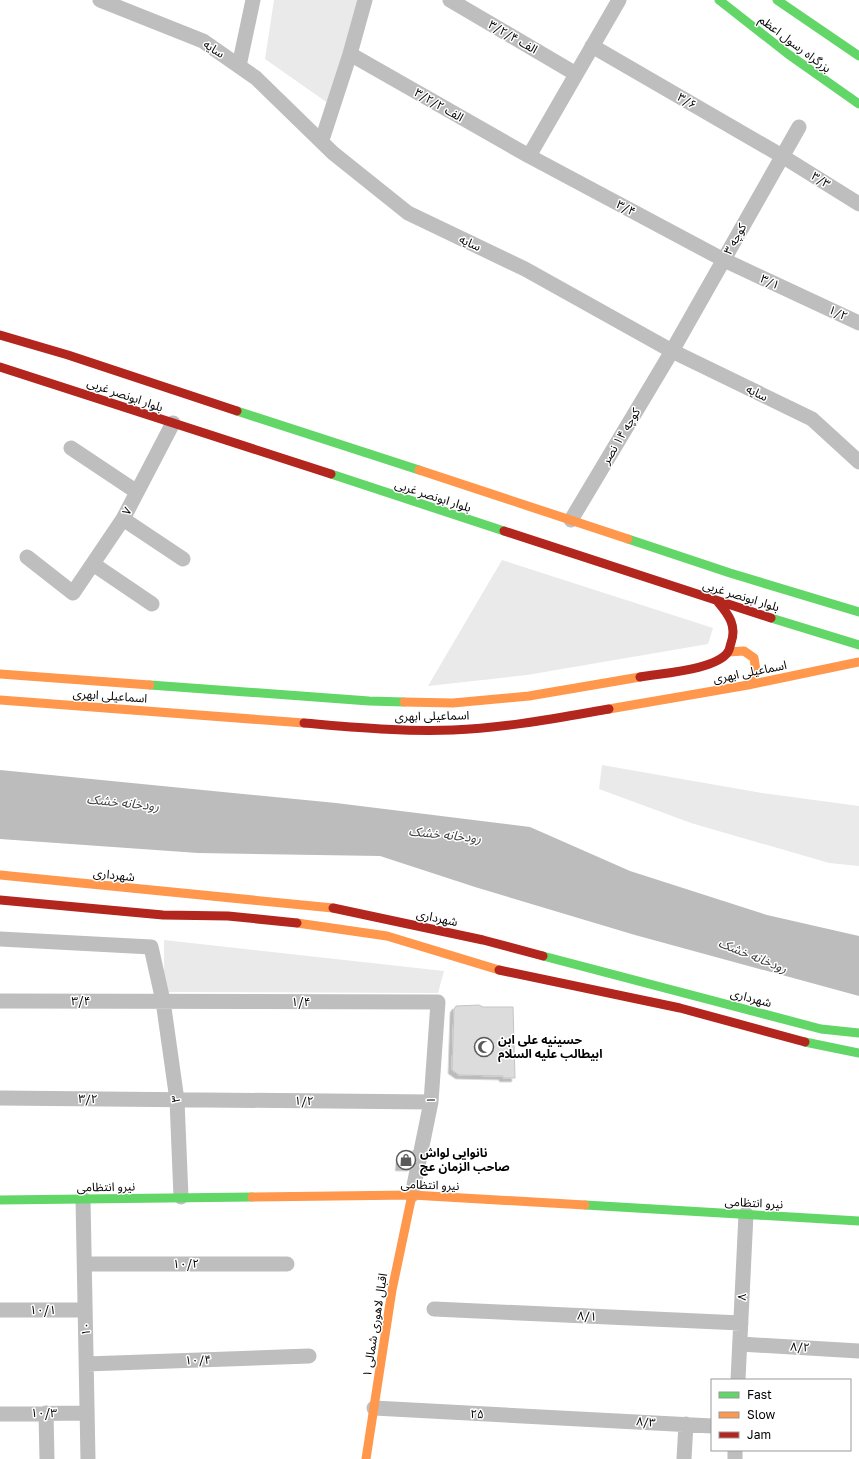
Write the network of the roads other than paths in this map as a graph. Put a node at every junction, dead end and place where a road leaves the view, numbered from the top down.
1 (100, 0) edge
2 (253, 0) edge
3 (365, 0) edge
4 (450, 0) edge
5 (619, 0) edge
6 (719, 0) edge
7 (777, 0) edge
8 (592, 46) junction
9 (350, 54) junction
10 (859, 56) edge
11 (239, 66) junction
12 (576, 74) junction
13 (859, 104) edge
14 (798, 127) dead end
15 (322, 140) junction
16 (529, 156) junction
17 (782, 156) junction
18 (859, 204) edge
19 (724, 260) junction
20 (817, 303) joint
21 (859, 323) edge
22 (0, 335) edge
23 (672, 351) junction
24 (0, 367) edge
25 (173, 423) junction
26 (71, 448) dead end
27 (859, 462) edge
28 (373, 475) dead end
29 (369, 488) junction
30 (137, 492) junction
31 (123, 519) junction
32 (571, 520) junction
33 (27, 557) dead end
34 (183, 559) dead end
35 (93, 564) junction
36 (718, 602) junction
37 (152, 604) dead end
38 (859, 612) edge
39 (859, 645) edge
40 (728, 652) junction
41 (859, 662) edge
42 (0, 674) edge
43 (748, 685) junction
44 (0, 700) edge
45 (0, 876) edge
46 (0, 900) edge
47 (0, 939) edge
48 (0, 1001) edge
49 (163, 1001) junction
50 (438, 1002) joint
51 (859, 1033) edge
52 (859, 1053) edge
53 (0, 1098) edge
54 (177, 1100) junction
55 (431, 1102) junction
56 (412, 1195) junction
57 (181, 1197) junction
58 (84, 1199) junction
59 (0, 1200) edge
60 (746, 1214) junction
61 (859, 1221) edge
62 (85, 1264) junction
63 (287, 1264) dead end
64 (434, 1309) dead end
65 (0, 1310) edge
66 (86, 1310) junction
67 (741, 1323) junction
68 (740, 1344) junction
69 (859, 1351) edge
70 (309, 1356) dead end
71 (86, 1364) junction
72 (738, 1379) edge
73 (374, 1408) junction
74 (46, 1413) junction
75 (87, 1413) junction
76 (0, 1414) edge
77 (581, 1419) joint
78 (686, 1424) junction
79 (711, 1426) edge
80 (47, 1459) edge
81 (88, 1459) edge
82 (366, 1459) edge
83 (684, 1459) edge

1 - 11 street, سایه
2 - 11 street
3 - 9 street
4 - 12 street, ۳/۲/۴ الف
5 - 8 street
6 - 13 main road, بزرگراه رسول اعظم
7 - 10 main road, بزرگراه رسول اعظم
8 - 12 street
8 - 17 street, ۳/۶
9 - 15 street
9 - 16 street, ۳/۲/۲ الف
11 - 15 street, سایه
12 - 16 street
14 - 17 street, کوچه ۳
15 - 23 street, سایه
16 - 19 street, ۳/۴
17 - 18 street, ۳/۳
17 - 19 street, کوچه ۳
19 - 20 street, ۳/۱
19 - 23 street, کوچه ۳
20 - 21 street, ۱/۲
22 - 32 main road, بلوار ابونصر غربی
23 - 27 street, سایه
23 - 32 street, کوچه ۱۴ نصر
24 - 25 main road, بلوار ابونصر غربی
25 - 29 main road, بلوار ابونصر غربی
25 - 30 street, ۷
26 - 30 street
28 - 29 main road
29 - 36 main road, بلوار ابونصر غربی
30 - 31 street, ۷
31 - 34 street
31 - 35 street, ۷
32 - 38 main road, بلوار ابونصر غربی
33 - 35 street, ۷
35 - 37 street
36 - 39 main road, بلوار ابونصر غربی
36 - 40 main road, اسماعیلی ابهری
40 - 42 main road, اسماعیلی ابهری
40 - 43 main road
41 - 43 main road, اسماعیلی ابهری
43 - 44 main road, اسماعیلی ابهری
45 - 51 main road, شهرداری
46 - 52 main road
47 - 49 street, ۳
48 - 49 street, ۳/۴
49 - 50 street, ۱/۴
49 - 54 street, ۳
50 - 55 street, ۱
53 - 54 street, ۳/۲
54 - 55 street, ۱/۲
54 - 57 street, ۳
55 - 56 street, ۱
56 - 57 main road, نیرو انتظامی
56 - 60 main road, نیرو انتظامی
56 - 73 main road, اقبال لاهوری شمالی ۱
57 - 58 main road, نیرو انتظامی
58 - 59 main road, نیرو انتظامی
58 - 62 street, ۱۰
60 - 61 main road, نیرو انتظامی
60 - 67 street, ۸
62 - 63 street, ۱۰/۲
62 - 66 street, ۱۰
64 - 67 street, ۸/۱
65 - 66 street, ۱۰/۱
66 - 71 street, ۱۰
67 - 68 street, ۸
68 - 69 street, ۸/۲
68 - 72 street, ۸
70 - 71 street, ۱۰/۴
71 - 75 street, ۱۰
73 - 77 street, ۲۵
73 - 82 main road, اقبال لاهوری شمالی ۱
74 - 75 street, ۱۰/۳
74 - 76 street, ۱۰/۳
74 - 80 street
75 - 81 street, ۱۰
77 - 78 street, ۸/۳
78 - 79 street, ۸/۳
78 - 83 street

